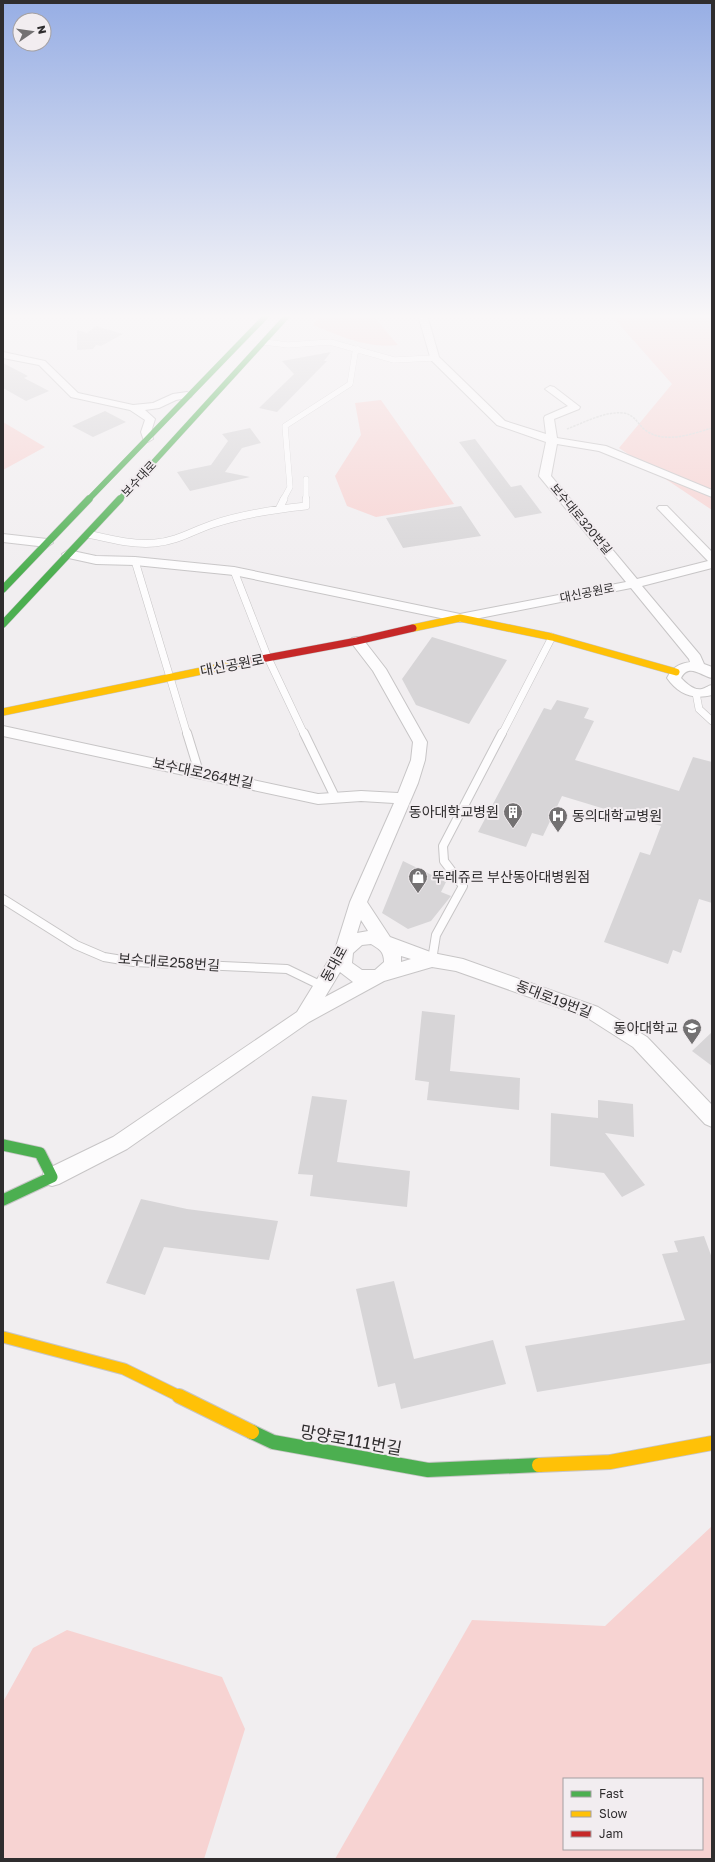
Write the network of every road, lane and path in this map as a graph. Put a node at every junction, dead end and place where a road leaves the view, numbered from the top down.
1 (106, 402) edge
2 (164, 402) edge
3 (181, 402) edge
4 (209, 402) edge
5 (322, 402) edge
6 (480, 402) edge
7 (568, 402) edge
8 (133, 408) junction
9 (712, 428) edge
10 (552, 438) junction
11 (148, 439) junction
12 (306, 479) dead end
13 (712, 494) edge
14 (663, 508) dead end
15 (279, 509) junction
16 (88, 534) junction
17 (3, 538) edge
18 (47, 543) junction
19 (68, 554) junction
20 (712, 559) edge
21 (135, 561) junction
22 (712, 564) edge
23 (234, 571) junction
24 (634, 584) junction
25 (3, 588) edge
26 (460, 618) junction
27 (3, 624) edge
28 (552, 637) junction
29 (358, 641) junction
30 (268, 658) junction
31 (698, 667) junction
32 (676, 672) junction
33 (712, 674) edge
34 (171, 676) junction
35 (712, 689) edge
36 (696, 693) junction
37 (3, 712) edge
38 (712, 722) edge
39 (3, 732) edge
40 (199, 772) junction
41 (335, 797) junction
42 (403, 799) junction
43 (3, 899) edge
44 (358, 902) junction
45 (384, 942) junction
46 (343, 952) junction
47 (432, 960) junction
48 (379, 976) junction
49 (322, 986) junction
50 (303, 1017) junction
51 (712, 1118) edge
52 (3, 1145) edge
53 (52, 1177) junction
54 (3, 1200) edge
55 (3, 1336) edge
56 (712, 1443) edge

1 - 8 street
2 - 8 street
3 - 11 main road, 보수대로
4 - 16 main road, 보수대로
5 - 15 lane
6 - 10 street
7 - 10 street, 보수대로320번길
8 - 11 street
9 - 10 path
10 - 13 street
10 - 24 street, 보수대로320번길
11 - 18 main road, 보수대로
12 - 15 lane
14 - 20 street
15 - 16 lane
16 - 19 main road, 보수대로
17 - 18 street
18 - 25 main road, 보수대로
19 - 21 street, 대신공원로
19 - 27 main road, 보수대로
21 - 23 street, 대신공원로
21 - 34 lane
22 - 24 street, 대신공원로
23 - 26 street, 대신공원로
23 - 30 lane
24 - 26 street, 대신공원로
24 - 31 street, 보수대로320번길
26 - 28 main road, 대신공원로
26 - 29 main road, 대신공원로
28 - 32 main road, 대신공원로
28 - 47 lane
29 - 30 main road, 대신공원로
29 - 42 street, 동대로
30 - 34 main road, 대신공원로
30 - 41 lane
31 - 32 street
31 - 33 street
32 - 36 street
34 - 37 main road, 대신공원로
34 - 40 lane
35 - 36 street
36 - 38 lane
39 - 40 street, 보수대로264번길
40 - 41 street, 보수대로264번길
41 - 42 street, 보수대로264번길
42 - 44 street, 동대로
43 - 49 lane, 보수대로258번길
44 - 45 street
44 - 46 street, 동대로
45 - 46 street
45 - 47 street
45 - 48 street
46 - 48 street
46 - 49 street, 동대로
47 - 48 street
47 - 51 street, 동대로19번길
48 - 50 street
49 - 50 street, 동대로
50 - 53 street, 동대로
52 - 53 main road
53 - 54 main road
55 - 56 main road, 망양로111번길

